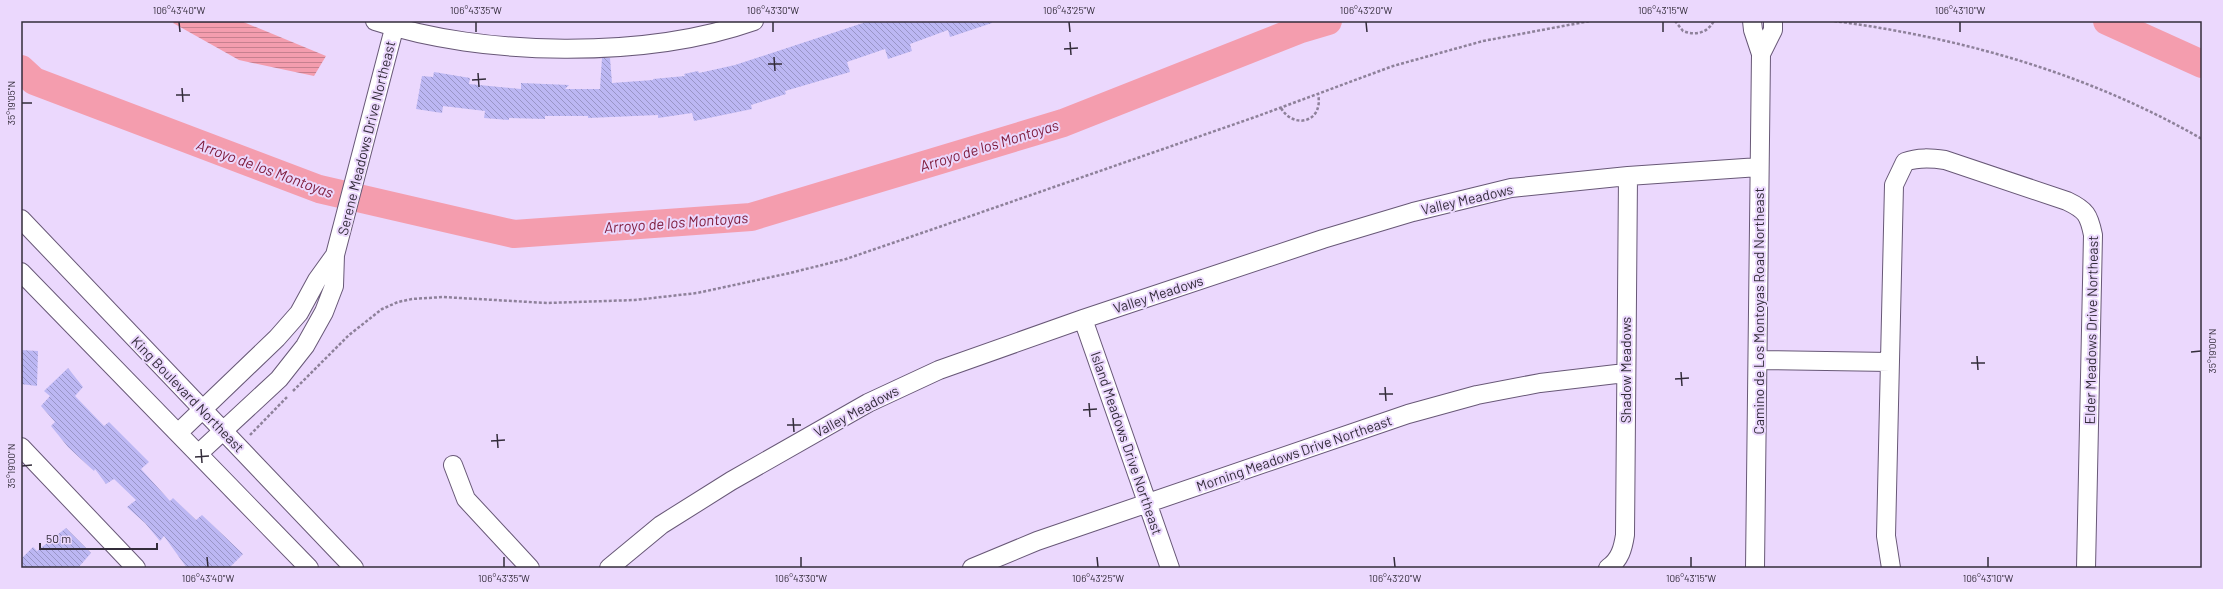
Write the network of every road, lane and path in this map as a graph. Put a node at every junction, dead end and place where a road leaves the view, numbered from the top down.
1 (375, 21) edge
2 (754, 21) edge
3 (1590, 21) edge
4 (1675, 21) edge
5 (1714, 21) edge
6 (1752, 21) edge
7 (1773, 21) edge
8 (1834, 21) edge
9 (395, 24) edge
10 (1761, 54) junction
11 (1318, 94) junction
12 (1281, 108) junction
13 (2202, 139) edge
14 (1759, 168) junction
15 (1628, 176) junction
16 (21, 219) edge
17 (338, 247) junction
18 (21, 272) edge
19 (1083, 319) junction
20 (1759, 360) junction
21 (1890, 362) junction
22 (1625, 373) junction
23 (203, 409) junction
24 (223, 430) junction
25 (178, 433) junction
26 (248, 437) dead end
27 (21, 447) edge
28 (198, 454) junction
29 (453, 465) dead end
30 (1148, 504) junction
31 (1612, 565) edge
32 (136, 568) edge
33 (309, 568) edge
34 (354, 568) edge
35 (530, 568) edge
36 (609, 568) edge
37 (972, 568) edge
38 (1170, 568) edge
39 (1755, 568) edge
40 (1891, 568) edge
41 (2086, 568) edge

1 - 9 street
2 - 9 street
3 - 11 path
4 - 5 path
6 - 10 street, Camino de Los Montoyas Road Northeast
7 - 10 street, Camino de Los Montoyas Road Northeast
8 - 13 path
9 - 17 street, Serene Meadows Drive Northeast
10 - 14 street, Camino de Los Montoyas Road Northeast
11 - 12 path
11 - 12 path
12 - 26 path
14 - 15 street, Valley Meadows
14 - 20 street, Camino de Los Montoyas Road Northeast
15 - 19 street, Valley Meadows
15 - 22 street, Shadow Meadows
16 - 23 street, King Boulevard Northeast
17 - 23 street, Serene Meadows Drive Northeast
17 - 24 street, Serene Meadows Drive Northeast
18 - 25 street
19 - 30 street, Island Meadows Drive Northeast
19 - 36 street, Valley Meadows
20 - 21 street
20 - 39 street, Camino de Los Montoyas Road Northeast
21 - 40 street
21 - 41 street, Elder Meadows Drive Northeast
22 - 30 street, Morning Meadows Drive Northeast
22 - 31 street, Shadow Meadows
23 - 24 street, King Boulevard Northeast
23 - 25 street, Serene Meadows Drive Northeast
24 - 28 street, Serene Meadows Drive Northeast
24 - 34 street, King Boulevard Northeast
25 - 28 street
27 - 32 street
28 - 33 street
29 - 35 street
30 - 37 street, Morning Meadows Drive Northeast
30 - 38 street, Island Meadows Drive Northeast

